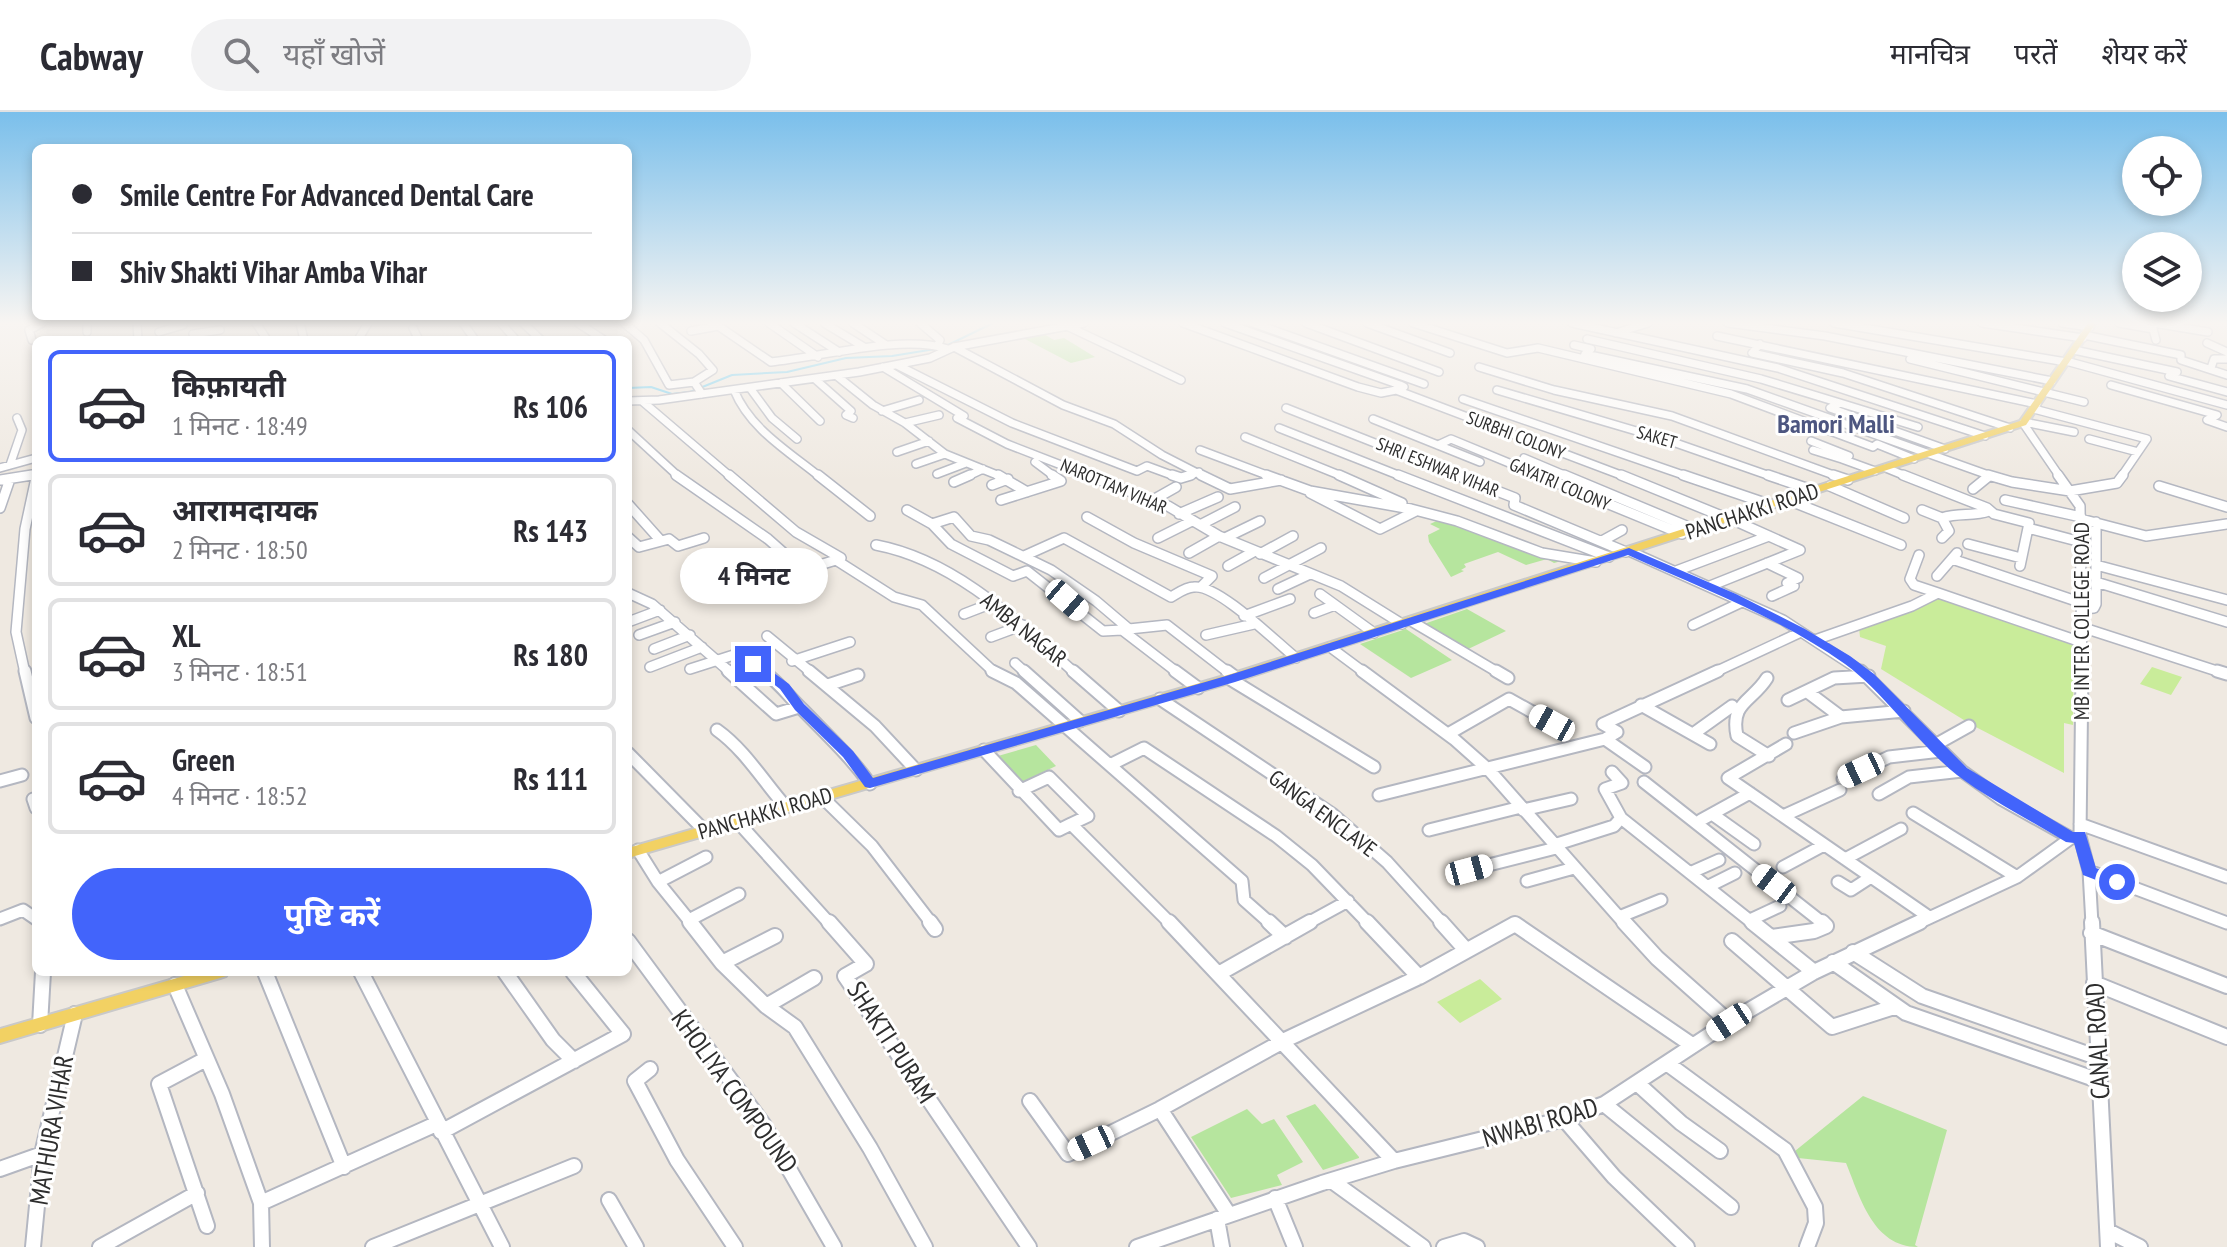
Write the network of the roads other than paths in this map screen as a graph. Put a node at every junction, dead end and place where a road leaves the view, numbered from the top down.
1 (664, 376) edge
2 (709, 376) edge
3 (837, 376) joint
4 (898, 376) edge
5 (919, 376) edge
6 (1004, 376) edge
7 (1172, 376) edge
8 (1328, 376) edge
9 (1375, 376) edge
10 (1401, 376) edge
11 (1508, 376) edge
12 (1650, 376) edge
13 (1687, 376) edge
14 (1749, 376) edge
15 (1804, 376) edge
16 (1846, 376) edge
17 (1914, 376) edge
18 (1994, 376) edge
19 (2001, 376) edge
20 (2057, 376) edge
21 (2120, 376) edge
22 (2167, 376) edge
23 (2179, 376) edge
24 (2206, 376) edge
25 (1754, 377) joint
26 (815, 379) junction
27 (2204, 379) dead end
28 (1181, 380) dead end
29 (781, 383) junction
30 (2147, 383) junction
31 (1424, 384) dead end
32 (1956, 385) junction
33 (2111, 385) dead end
34 (2049, 387) junction
35 (750, 388) junction
36 (699, 389) junction
37 (734, 390) junction
38 (1396, 390) junction
39 (1497, 390) dead end
40 (2227, 392) edge
41 (1943, 395) dead end
42 (1463, 399) dead end
43 (919, 400) dead end
44 (632, 401) edge
45 (642, 401) junction
46 (2084, 402) dead end
47 (1840, 403) junction
48 (2227, 405) edge
49 (2036, 406) junction
50 (1286, 408) dead end
51 (882, 411) junction
52 (1990, 412) dead end
53 (939, 415) dead end
54 (2217, 415) junction
55 (17, 418) dead end
56 (853, 418) dead end
57 (1980, 418) junction
58 (2227, 418) edge
59 (1373, 419) dead end
60 (820, 421) dead end
61 (905, 423) junction
62 (2024, 423) junction
63 (1918, 427) dead end
64 (2227, 427) edge
65 (1279, 428) dead end
66 (2010, 428) junction
67 (2074, 432) dead end
68 (632, 434) edge
69 (1985, 436) junction
70 (1245, 437) dead end
71 (797, 439) dead end
72 (2089, 439) dead end
73 (929, 441) junction
74 (1438, 445) junction
75 (1812, 445) dead end
76 (1945, 449) junction
77 (1200, 450) dead end
78 (897, 452) dead end
79 (2138, 452) junction
80 (945, 454) junction
81 (1928, 454) junction
82 (1524, 458) dead end
83 (32, 459) edge
84 (1914, 459) junction
85 (1035, 462) dead end
86 (1480, 462) dead end
87 (966, 463) junction
88 (916, 464) dead end
89 (10, 465) junction
90 (0, 468) edge
91 (983, 469) junction
92 (1881, 469) junction
93 (1199, 472) junction
94 (937, 474) dead end
95 (1765, 474) junction
96 (32, 476) edge
97 (1989, 476) junction
98 (10, 479) junction
99 (1008, 479) junction
100 (0, 480) edge
101 (1283, 480) junction
102 (1848, 480) junction
103 (1755, 481) dead end
104 (954, 482) dead end
105 (992, 485) dead end
106 (1830, 486) junction
107 (2159, 486) dead end
108 (1176, 487) dead end
109 (1973, 489) dead end
110 (1310, 491) junction
111 (1815, 491) junction
112 (2070, 491) junction
113 (1027, 492) junction
114 (32, 495) edge
115 (1218, 497) dead end
116 (1001, 500) dead end
117 (1153, 500) junction
118 (1788, 500) junction
119 (2005, 500) dead end
120 (1771, 505) junction
121 (1235, 507) dead end
122 (2227, 507) edge
123 (0, 508) edge
124 (632, 508) edge
125 (907, 510) dead end
126 (1413, 510) junction
127 (1922, 510) dead end
128 (1989, 511) junction
129 (1179, 514) junction
130 (870, 516) dead end
131 (1087, 517) dead end
132 (1904, 518) dead end
133 (1942, 518) junction
134 (2081, 518) junction
135 (1730, 519) junction
136 (1260, 521) dead end
137 (2096, 522) junction
138 (1196, 523) junction
139 (932, 524) junction
140 (2227, 524) edge
141 (2028, 528) junction
142 (1380, 529) junction
143 (1622, 530) dead end
144 (1696, 530) junction
145 (1682, 534) junction
146 (1293, 536) dead end
147 (1369, 536) dead end
148 (1769, 536) junction
149 (1222, 537) junction
150 (704, 538) dead end
151 (1158, 538) dead end
152 (1942, 538) dead end
153 (632, 541) edge
154 (661, 541) junction
155 (1602, 541) junction
156 (2081, 542) junction
157 (1968, 544) dead end
158 (876, 545) dead end
159 (1901, 545) dead end
160 (1321, 548) dead end
161 (1257, 552) junction
162 (1627, 552) junction
163 (1189, 553) dead end
164 (1919, 555) dead end
165 (1024, 556) junction
166 (1609, 557) junction
167 (836, 560) junction
168 (1596, 562) junction
169 (1767, 563) junction
170 (2096, 565) junction
171 (1228, 566) dead end
172 (1288, 566) junction
173 (1676, 571) junction
174 (1310, 574) junction
175 (1937, 576) dead end
176 (1264, 578) dead end
177 (2096, 582) junction
178 (1710, 586) junction
179 (1201, 587) junction
180 (1278, 589) dead end
181 (1938, 593) junction
182 (1320, 594) dead end
183 (632, 595) edge
184 (1772, 596) dead end
185 (1290, 599) dead end
186 (2227, 600) edge
187 (995, 602) junction
188 (1742, 602) junction
189 (1335, 605) junction
190 (2082, 606) junction
191 (660, 610) junction
192 (1314, 613) dead end
193 (964, 614) dead end
194 (1244, 616) junction
195 (632, 620) edge
196 (675, 622) junction
197 (1407, 622) junction
198 (2227, 622) edge
199 (1254, 624) junction
200 (1023, 625) junction
201 (1693, 625) dead end
202 (2081, 627) junction
203 (1126, 630) junction
204 (1801, 632) junction
205 (1374, 633) junction
206 (639, 635) dead end
207 (690, 635) junction
208 (1206, 635) dead end
209 (767, 636) dead end
210 (991, 637) dead end
211 (1815, 640) junction
212 (850, 642) dead end
213 (2081, 642) junction
214 (702, 647) junction
215 (1330, 647) junction
216 (654, 649) dead end
217 (1296, 658) junction
218 (717, 661) junction
219 (792, 661) junction
220 (1015, 663) dead end
221 (650, 667) dead end
222 (690, 669) dead end
223 (2227, 674) edge
224 (858, 675) dead end
225 (1869, 676) junction
226 (1233, 678) junction
227 (1508, 678) dead end
228 (1767, 678) dead end
229 (828, 685) junction
230 (1198, 688) junction
231 (1809, 693) junction
232 (1160, 699) junction
233 (1788, 700) dead end
234 (32, 701) edge
235 (1641, 705) junction
236 (1732, 706) dead end
237 (799, 707) junction
238 (1119, 711) junction
239 (1904, 711) junction
240 (1841, 717) junction
241 (1080, 721) junction
242 (1552, 723) dead end
243 (1969, 726) dead end
244 (1062, 727) junction
245 (717, 730) dead end
246 (1794, 733) dead end
247 (1448, 734) junction
248 (1693, 734) junction
249 (1605, 739) junction
250 (1710, 744) dead end
251 (1786, 744) dead end
252 (1938, 748) junction
253 (984, 750) junction
254 (1769, 756) junction
255 (632, 757) edge
256 (1110, 765) junction
257 (1374, 767) dead end
258 (1645, 767) dead end
259 (916, 770) junction
260 (1489, 770) junction
261 (1962, 771) junction
262 (1612, 772) dead end
263 (22, 775) dead end
264 (0, 781) edge
265 (1644, 782) dead end
266 (870, 784) junction
267 (1019, 791) junction
268 (1750, 793) junction
269 (1879, 794) dead end
270 (1379, 795) dead end
271 (822, 797) junction
272 (1571, 799) dead end
273 (786, 807) junction
274 (1522, 808) junction
275 (1913, 813) dead end
276 (1783, 816) junction
277 (1621, 818) junction
278 (737, 821) junction
279 (1071, 824) junction
280 (1901, 829) dead end
281 (704, 830) junction
282 (1429, 830) dead end
283 (2077, 833) junction
284 (1754, 844) dead end
285 (1824, 845) junction
286 (1555, 846) junction
287 (633, 852) edge
288 (706, 857) dead end
289 (1845, 859) junction
290 (1719, 860) dead end
291 (1783, 867) dead end
292 (1574, 868) junction
293 (1469, 870) dead end
294 (2089, 871) junction
295 (1692, 872) junction
296 (1735, 873) dead end
297 (1871, 877) junction
298 (2017, 877) junction
299 (2227, 877) edge
300 (1527, 881) dead end
301 (658, 882) junction
302 (1838, 882) dead end
303 (1709, 886) junction
304 (739, 894) dead end
305 (1661, 900) dead end
306 (1348, 901) junction
307 (1780, 906) dead end
308 (32, 916) edge
309 (1619, 917) junction
310 (1929, 917) junction
311 (0, 919) edge
312 (689, 920) junction
313 (1750, 920) junction
314 (2227, 923) edge
315 (935, 929) dead end
316 (2091, 933) junction
317 (775, 936) dead end
318 (1285, 937) junction
319 (1772, 937) junction
320 (1732, 941) dead end
321 (632, 947) edge
322 (1466, 950) junction
323 (1853, 952) junction
324 (1833, 962) junction
325 (722, 963) junction
326 (1814, 972) junction
327 (1220, 973) junction
328 (43, 976) edge
329 (201, 976) edge
330 (267, 976) edge
331 (363, 976) edge
332 (508, 976) edge
333 (576, 976) edge
334 (1419, 977) junction
335 (814, 978) dead end
336 (2094, 983) junction
337 (175, 985) junction
338 (2227, 986) edge
339 (1785, 989) junction
340 (766, 1006) junction
341 (1894, 1007) junction
342 (75, 1014) junction
343 (1729, 1022) junction
344 (40, 1025) junction
345 (0, 1036) edge
346 (2227, 1037) edge
347 (1285, 1040) junction
348 (1692, 1045) junction
349 (2099, 1058) junction
350 (206, 1059) junction
351 (574, 1061) junction
352 (1668, 1064) junction
353 (650, 1069) dead end
354 (2100, 1081) junction
355 (1638, 1084) junction
356 (1030, 1101) dead end
357 (1604, 1104) junction
358 (1160, 1109) junction
359 (1564, 1119) junction
360 (438, 1128) junction
361 (1720, 1151) dead end
362 (42, 1154) junction
363 (1394, 1161) junction
364 (574, 1166) dead end
365 (344, 1167) junction
366 (0, 1169) edge
367 (1332, 1181) junction
368 (197, 1193) junction
369 (1275, 1198) junction
370 (609, 1200) dead end
371 (261, 1203) junction
372 (479, 1205) junction
373 (1731, 1207) dead end
374 (1223, 1216) junction
375 (207, 1226) dead end
376 (2108, 1239) edge
377 (32, 1247) edge
378 (100, 1247) edge
379 (262, 1247) edge
380 (373, 1247) edge
381 (502, 1247) edge
382 (636, 1247) edge
383 (735, 1247) edge
384 (834, 1247) edge
385 (925, 1247) edge
386 (1029, 1247) edge
387 (1137, 1247) edge
388 (1222, 1247) edge
389 (1295, 1247) edge
390 (1423, 1247) edge
391 (1444, 1247) edge
392 (1477, 1247) edge
393 (1687, 1247) edge
394 (1807, 1247) edge
395 (2140, 1247) edge

1 - 36 street
2 - 36 street
3 - 26 street
3 - 51 street
4 - 117 street, NAROTTAM VIHAR
5 - 93 street
6 - 93 street
7 - 28 street
8 - 38 street
9 - 38 street, SURBHI COLONY
10 - 31 street
11 - 102 street
12 - 84 street
13 - 81 street
14 - 25 street
15 - 69 street
16 - 57 street
17 - 32 street
18 - 34 street
19 - 34 street
20 - 34 main road
21 - 30 street
22 - 30 street
23 - 40 street
24 - 27 street
25 - 47 street
26 - 29 street
26 - 56 street
29 - 35 street
29 - 60 street
30 - 48 street
32 - 41 street
32 - 49 street
33 - 54 street
34 - 46 street
34 - 49 main road
35 - 37 street
35 - 71 street
36 - 37 street
36 - 45 street
37 - 130 street
38 - 135 street, SURBHI COLONY
39 - 95 street, SAKET
42 - 120 street
43 - 51 street
44 - 45 street
45 - 167 street
47 - 63 street
47 - 76 street
49 - 62 main road
49 - 79 street
50 - 155 street, SHRI ESHWAR VIHAR
51 - 61 street
52 - 57 street
53 - 61 street
54 - 58 street
54 - 64 street
55 - 89 street
57 - 66 street
59 - 74 street
61 - 73 street
62 - 66 main road, PANCHAKKI ROAD
62 - 67 street
62 - 112 street, MB INTER COLLEGE ROAD
65 - 166 street
66 - 69 main road, PANCHAKKI ROAD
68 - 167 street
69 - 76 main road, PANCHAKKI ROAD
70 - 126 street
72 - 79 street
73 - 78 street
73 - 80 street
74 - 86 street
74 - 145 street, GAYATRI COLONY
75 - 92 street
76 - 81 main road, PANCHAKKI ROAD
77 - 101 street
79 - 112 street
80 - 87 street
80 - 88 street
81 - 84 main road, PANCHAKKI ROAD
81 - 97 street
82 - 144 street
83 - 89 street
84 - 92 main road, PANCHAKKI ROAD
85 - 113 street
87 - 91 street
87 - 94 street
89 - 90 street
91 - 99 street
91 - 104 street
92 - 102 main road, PANCHAKKI ROAD
92 - 128 street
93 - 101 street
95 - 103 street
95 - 111 street, SAKET
96 - 98 street
97 - 109 street
97 - 112 street
98 - 100 street
98 - 123 street
99 - 105 street
99 - 113 street
101 - 110 street
102 - 106 main road, PANCHAKKI ROAD
106 - 111 main road, PANCHAKKI ROAD
106 - 132 street
107 - 122 street
108 - 117 street
110 - 126 street
110 - 142 street
111 - 118 main road, PANCHAKKI ROAD
112 - 134 street, MB INTER COLLEGE ROAD
113 - 116 street
114 - 234 street
115 - 129 street
117 - 129 street, NAROTTAM VIHAR
118 - 120 main road, PANCHAKKI ROAD
118 - 159 street
119 - 134 street
120 - 135 main road, PANCHAKKI ROAD
121 - 138 street
124 - 154 street
125 - 139 street
126 - 142 street
126 - 168 street
127 - 133 street
128 - 133 street
128 - 141 street
129 - 138 street, NAROTTAM VIHAR
131 - 179 street
133 - 152 street
134 - 137 street
134 - 156 street, MB INTER COLLEGE ROAD
135 - 144 main road, PANCHAKKI ROAD
135 - 148 street, SURBHI COLONY
136 - 149 street
137 - 140 street
137 - 170 street
138 - 149 street, NAROTTAM VIHAR
138 - 151 street
139 - 165 street
139 - 203 street
141 - 156 street
141 - 157 street
142 - 147 street
143 - 155 street
144 - 145 main road, PANCHAKKI ROAD
145 - 162 main road, PANCHAKKI ROAD
146 - 161 street
148 - 169 street, SURBHI COLONY
148 - 173 street
149 - 161 street, NAROTTAM VIHAR
149 - 163 street
150 - 154 street
153 - 154 street
155 - 162 street, SHRI ESHWAR VIHAR
156 - 190 street, MB INTER COLLEGE ROAD
158 - 187 street, AMBA NAGAR
160 - 172 street
161 - 171 street
161 - 172 street, NAROTTAM VIHAR
162 - 166 main road, PANCHAKKI ROAD
162 - 173 street, SHRI ESHWAR VIHAR
164 - 181 street
165 - 179 street
165 - 203 street
166 - 168 main road, PANCHAKKI ROAD
167 - 244 street
168 - 197 main road, PANCHAKKI ROAD
169 - 178 street
169 - 184 street
170 - 177 street
170 - 186 street
172 - 174 street, NAROTTAM VIHAR
172 - 176 street
173 - 178 street, SHRI ESHWAR VIHAR
174 - 180 street
174 - 197 street, NAROTTAM VIHAR
175 - 190 street
177 - 190 street
177 - 198 street
178 - 188 street, SHRI ESHWAR VIHAR
179 - 194 street
181 - 211 street
181 - 213 street
182 - 189 street
183 - 191 street
185 - 194 street
187 - 193 street
187 - 200 street, AMBA NAGAR
188 - 201 street
188 - 204 street, SHRI ESHWAR VIHAR
189 - 192 street
189 - 205 street
190 - 202 street, MB INTER COLLEGE ROAD
191 - 195 street
191 - 196 street
194 - 199 street
196 - 206 street
196 - 207 street
197 - 205 main road, PANCHAKKI ROAD
197 - 227 street, NAROTTAM VIHAR
199 - 208 street
199 - 217 street
200 - 210 street
200 - 238 street, AMBA NAGAR
202 - 213 street, MB INTER COLLEGE ROAD
202 - 223 street
203 - 226 street
203 - 230 street
204 - 211 street, SHRI ESHWAR VIHAR
204 - 235 street
205 - 215 main road, PANCHAKKI ROAD
207 - 214 street
207 - 216 street
209 - 219 street
211 - 225 street, SHRI ESHWAR VIHAR
212 - 219 street
213 - 283 street, MB INTER COLLEGE ROAD
214 - 218 street
214 - 221 street
215 - 217 main road, PANCHAKKI ROAD
215 - 247 street
217 - 226 main road, PANCHAKKI ROAD
218 - 222 street
218 - 237 street
218 - 237 street
219 - 229 street
220 - 241 street
224 - 229 street
225 - 231 street
225 - 239 street, SHRI ESHWAR VIHAR
226 - 230 main road, PANCHAKKI ROAD
226 - 257 street
228 - 254 street
229 - 259 street
230 - 232 main road, PANCHAKKI ROAD
231 - 233 street
231 - 240 street
232 - 238 main road, PANCHAKKI ROAD
232 - 322 street, GANGA ENCLAVE
235 - 248 street
235 - 249 street
236 - 248 street
237 - 266 street
238 - 241 main road, PANCHAKKI ROAD
239 - 240 street
239 - 252 street, SHRI ESHWAR VIHAR
240 - 246 street
241 - 244 main road, PANCHAKKI ROAD
242 - 247 street
243 - 252 street
244 - 253 main road, PANCHAKKI ROAD
244 - 256 street
245 - 273 street
247 - 260 street
248 - 250 street
249 - 258 street
249 - 260 street
251 - 254 street
252 - 261 street, SHRI ESHWAR VIHAR
252 - 276 street
253 - 259 main road, PANCHAKKI ROAD
253 - 267 street
254 - 268 street
255 - 281 street
256 - 306 street
256 - 318 street
259 - 266 main road, PANCHAKKI ROAD
260 - 270 street
260 - 274 street
261 - 269 street
261 - 283 street, SHRI ESHWAR VIHAR
262 - 277 street
263 - 264 street
265 - 319 street
266 - 271 main road, PANCHAKKI ROAD
267 - 279 street
267 - 279 street
268 - 276 street
268 - 284 street
271 - 273 main road, PANCHAKKI ROAD
271 - 315 street
272 - 274 street
273 - 278 main road, PANCHAKKI ROAD
274 - 282 street
274 - 286 street
275 - 298 street
276 - 285 street
277 - 286 street
277 - 295 street
278 - 281 main road, PANCHAKKI ROAD
278 - 386 street, SHAKTI PURAM
279 - 327 street
280 - 289 street
281 - 287 main road, PANCHAKKI ROAD
283 - 294 street, CANAL ROAD
283 - 298 street, NWABI ROAD
283 - 299 street, SHRI ESHWAR VIHAR
285 - 289 street
285 - 291 street
286 - 292 street
286 - 293 street
287 - 301 street
288 - 301 street
289 - 297 street
290 - 295 street
292 - 300 street
292 - 309 street
294 - 314 street
294 - 316 street, CANAL ROAD
295 - 303 street
296 - 303 street
297 - 302 street
297 - 310 street
298 - 310 street, NWABI ROAD
301 - 312 street
303 - 313 street
304 - 312 street
305 - 309 street
306 - 318 street
306 - 334 street
307 - 313 street
308 - 311 street
309 - 343 street
310 - 323 street, NWABI ROAD
312 - 325 street
313 - 319 street
316 - 336 street, CANAL ROAD
316 - 338 street
317 - 325 street
318 - 327 street
319 - 326 street
320 - 339 street
321 - 384 street, KHOLIYA COMPOUND
322 - 334 street
322 - 348 street
323 - 324 street, NWABI ROAD
323 - 349 street
324 - 326 street, NWABI ROAD
324 - 341 street
325 - 340 street
326 - 339 street, NWABI ROAD
327 - 347 street
328 - 344 street
329 - 337 main road
330 - 365 street
331 - 360 street
332 - 351 street
333 - 351 street
334 - 347 street
335 - 340 street
336 - 346 street
336 - 349 street, CANAL ROAD
337 - 342 main road
337 - 350 street
339 - 341 street
339 - 343 street, NWABI ROAD
340 - 385 street
341 - 354 street
342 - 344 main road
342 - 362 street, MATHURA VIHAR
343 - 348 street, NWABI ROAD
344 - 345 main road
347 - 358 street
347 - 363 street
348 - 352 street, NWABI ROAD
349 - 354 street, CANAL ROAD
350 - 368 street
350 - 371 street
351 - 360 street
352 - 355 street, NWABI ROAD
352 - 394 street
353 - 383 street
354 - 376 street, CANAL ROAD
355 - 357 street, NWABI ROAD
355 - 361 street
356 - 358 street
357 - 359 street, NWABI ROAD
357 - 373 street
358 - 374 street
359 - 363 street, NWABI ROAD
359 - 393 street
360 - 365 street
360 - 372 street
362 - 366 street
362 - 377 street, MATHURA VIHAR
363 - 367 street, NWABI ROAD
364 - 372 street
365 - 371 street
367 - 369 street, NWABI ROAD
367 - 390 street
368 - 375 street
368 - 378 street
369 - 374 street, NWABI ROAD
369 - 389 street
370 - 382 street
371 - 379 street
372 - 380 street
372 - 381 street
374 - 387 street, NWABI ROAD
374 - 388 street
376 - 395 street
391 - 392 street

